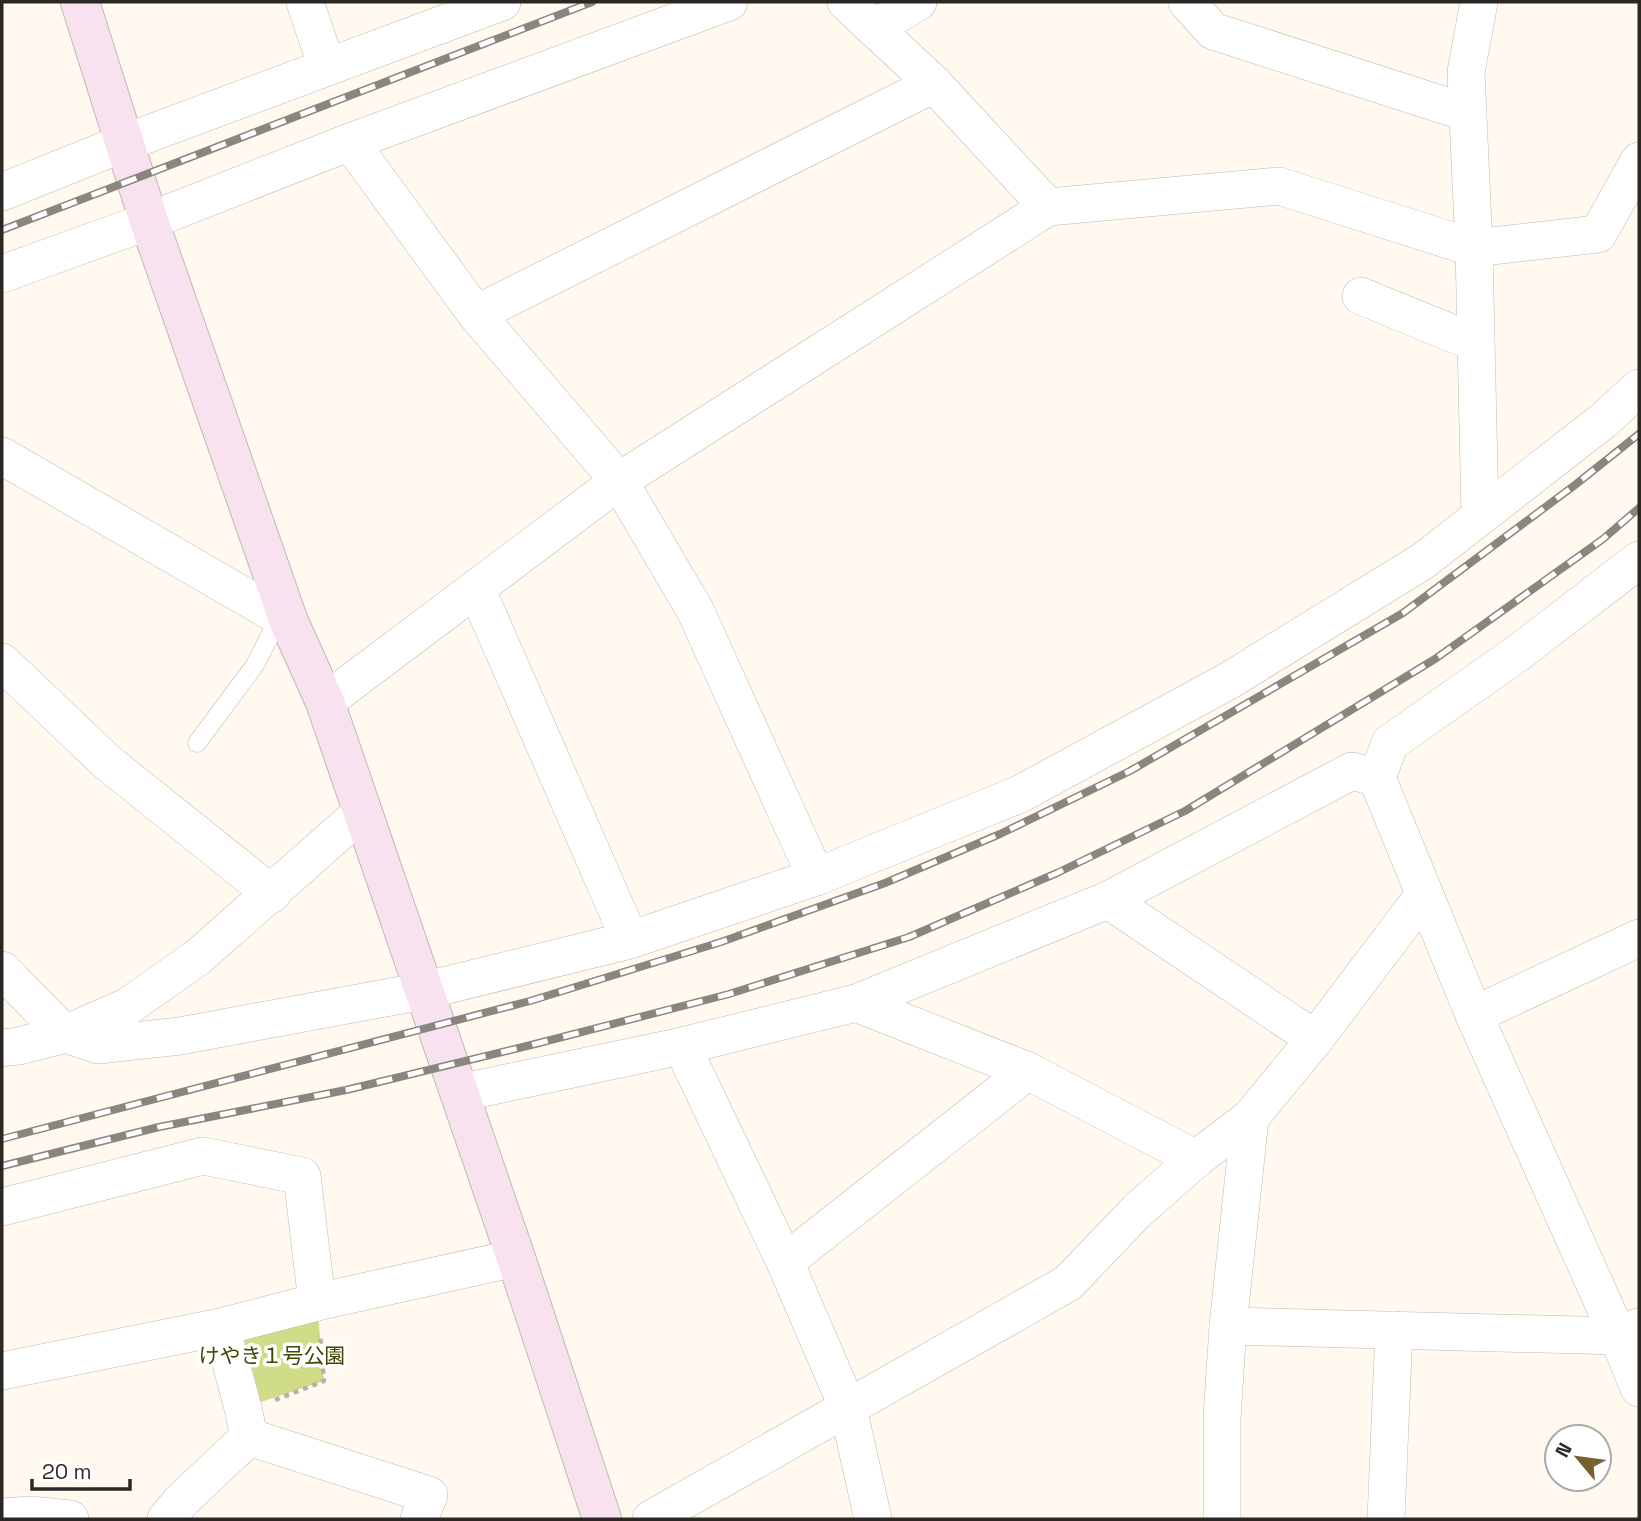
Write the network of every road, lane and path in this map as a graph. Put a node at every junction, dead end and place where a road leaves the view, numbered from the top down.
1 (80, 2) edge
2 (305, 2) edge
3 (502, 2) edge
4 (729, 2) edge
5 (846, 2) edge
6 (918, 2) edge
7 (1187, 2) edge
8 (1479, 2) edge
9 (874, 28) junction
10 (327, 67) junction
11 (934, 84) junction
12 (1468, 113) junction
13 (350, 142) junction
14 (124, 143) junction
15 (1639, 161) edge
16 (2, 192) edge
17 (1048, 207) junction
18 (149, 221) junction
19 (1474, 248) junction
20 (2, 274) edge
21 (1361, 296) dead end
22 (475, 314) junction
23 (1476, 343) junction
24 (1639, 388) edge
25 (2, 456) edge
26 (619, 481) junction
27 (1480, 516) junction
28 (1639, 560) edge
29 (476, 588) junction
30 (285, 619) junction
31 (2, 662) edge
32 (325, 702) junction
33 (197, 743) dead end
34 (1377, 778) junction
35 (362, 813) junction
36 (816, 877) junction
37 (272, 894) junction
38 (1424, 894) junction
39 (1108, 900) junction
40 (1639, 938) edge
41 (630, 940) junction
42 (2, 970) edge
43 (423, 991) junction
44 (856, 1003) junction
45 (1474, 1015) junction
46 (65, 1034) junction
47 (1315, 1039) junction
48 (682, 1046) junction
49 (2, 1048) edge
50 (1028, 1071) junction
51 (459, 1093) junction
52 (1250, 1118) junction
53 (1196, 1159) junction
54 (2, 1207) edge
55 (516, 1258) junction
56 (785, 1262) junction
57 (317, 1302) junction
58 (1228, 1326) junction
59 (221, 1327) junction
60 (1394, 1330) junction
61 (1629, 1331) edge
62 (2, 1371) edge
63 (1639, 1388) edge
64 (848, 1408) junction
65 (246, 1423) junction
66 (2, 1517) edge
67 (71, 1519) edge
68 (166, 1519) edge
69 (419, 1519) edge
70 (602, 1519) edge
71 (651, 1519) edge
72 (873, 1519) edge
73 (1222, 1519) edge
74 (1387, 1519) edge

1 - 14 street
2 - 10 street
3 - 10 street
4 - 13 street
5 - 9 street
6 - 9 street
7 - 12 street
8 - 12 street
9 - 11 street
10 - 14 street
11 - 17 street
11 - 22 street
12 - 19 street
13 - 18 street
13 - 22 street
14 - 16 street
14 - 18 street
15 - 19 street
17 - 19 street
17 - 26 street
18 - 20 street
18 - 30 street
19 - 23 street
21 - 23 street
22 - 26 street
23 - 27 street
24 - 27 street
25 - 30 street
26 - 29 street
26 - 36 street
27 - 36 street
28 - 34 street
29 - 32 street
29 - 41 street
30 - 32 street
30 - 33 lane
31 - 37 street
32 - 35 street
34 - 38 street
34 - 39 street
35 - 37 street
35 - 43 street
36 - 41 street
37 - 46 street
38 - 45 street
38 - 47 street
39 - 44 street
39 - 47 street
40 - 45 street
41 - 43 street
42 - 46 street
43 - 46 street
43 - 51 street
44 - 48 street
44 - 50 street
45 - 61 street
46 - 49 street
47 - 52 street
48 - 51 street
48 - 56 street
50 - 53 street
50 - 56 street
51 - 55 street
52 - 53 street
52 - 58 street
53 - 64 street
54 - 57 street
55 - 57 street
55 - 70 street
56 - 64 street
57 - 59 street
57 - 65 path
58 - 60 street
58 - 73 street
59 - 62 street
59 - 65 street
60 - 61 street
60 - 74 street
61 - 63 street
64 - 71 street
64 - 72 street
65 - 68 street
65 - 69 street
66 - 67 street

